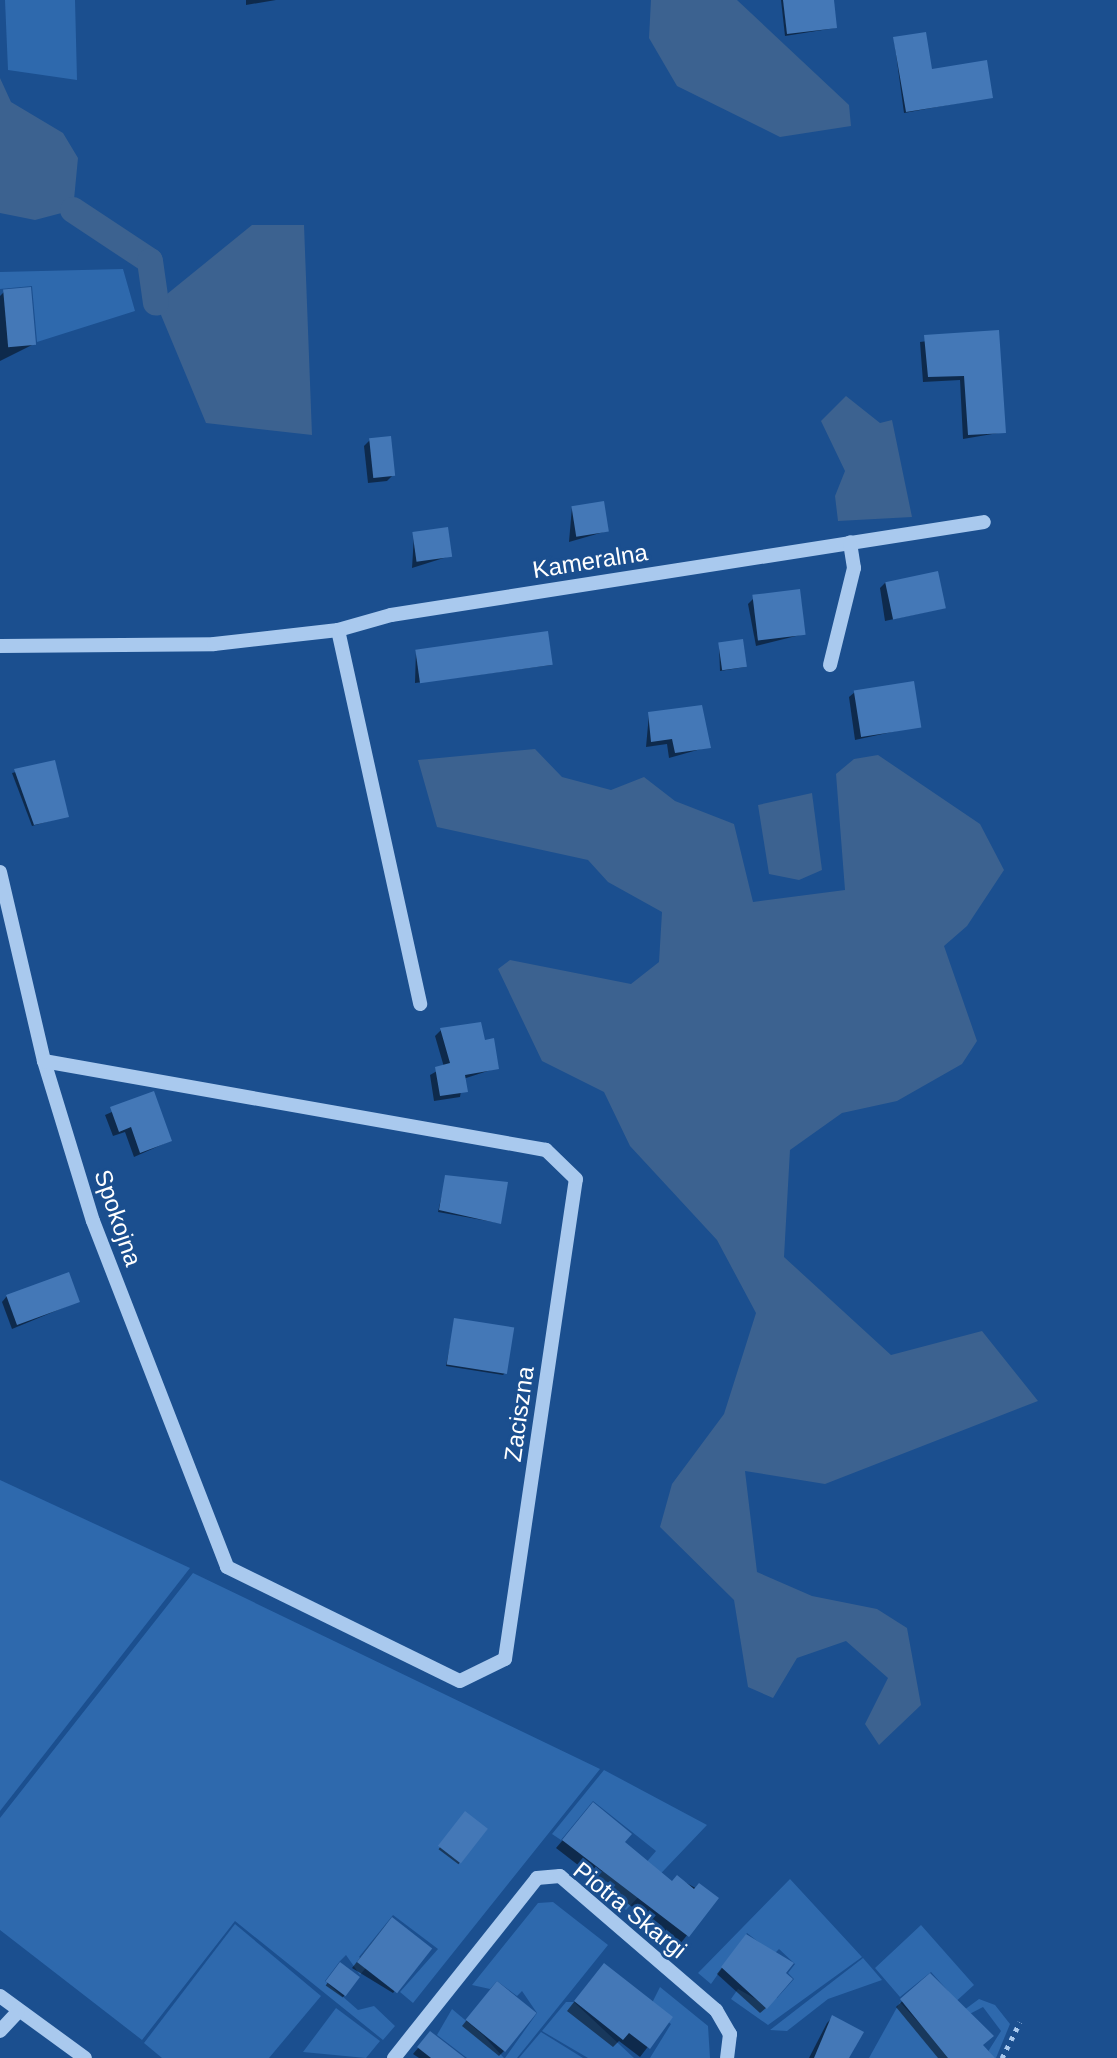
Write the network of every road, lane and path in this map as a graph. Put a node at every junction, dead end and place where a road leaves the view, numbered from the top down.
1 (984, 522) dead end
2 (850, 542) junction
3 (338, 630) junction
4 (0, 646) edge
5 (830, 665) dead end
6 (0, 872) edge
7 (420, 1004) dead end
8 (44, 1061) junction
9 (227, 1567) joint
10 (0, 1996) edge
11 (18, 2012) junction
12 (1020, 2022) dead end
13 (0, 2031) edge
14 (85, 2058) edge
15 (394, 2058) edge
16 (727, 2058) edge
17 (1002, 2058) edge

1 - 2 street, Kameralna
2 - 3 street, Kameralna
2 - 5 street
3 - 4 street, Kameralna
3 - 7 street
6 - 8 street, Spokojna
8 - 9 street, Spokojna
8 - 9 street, Zaciszna
10 - 11 street
11 - 13 street
11 - 14 street
12 - 17 path
15 - 16 street, Piotra Skargi

